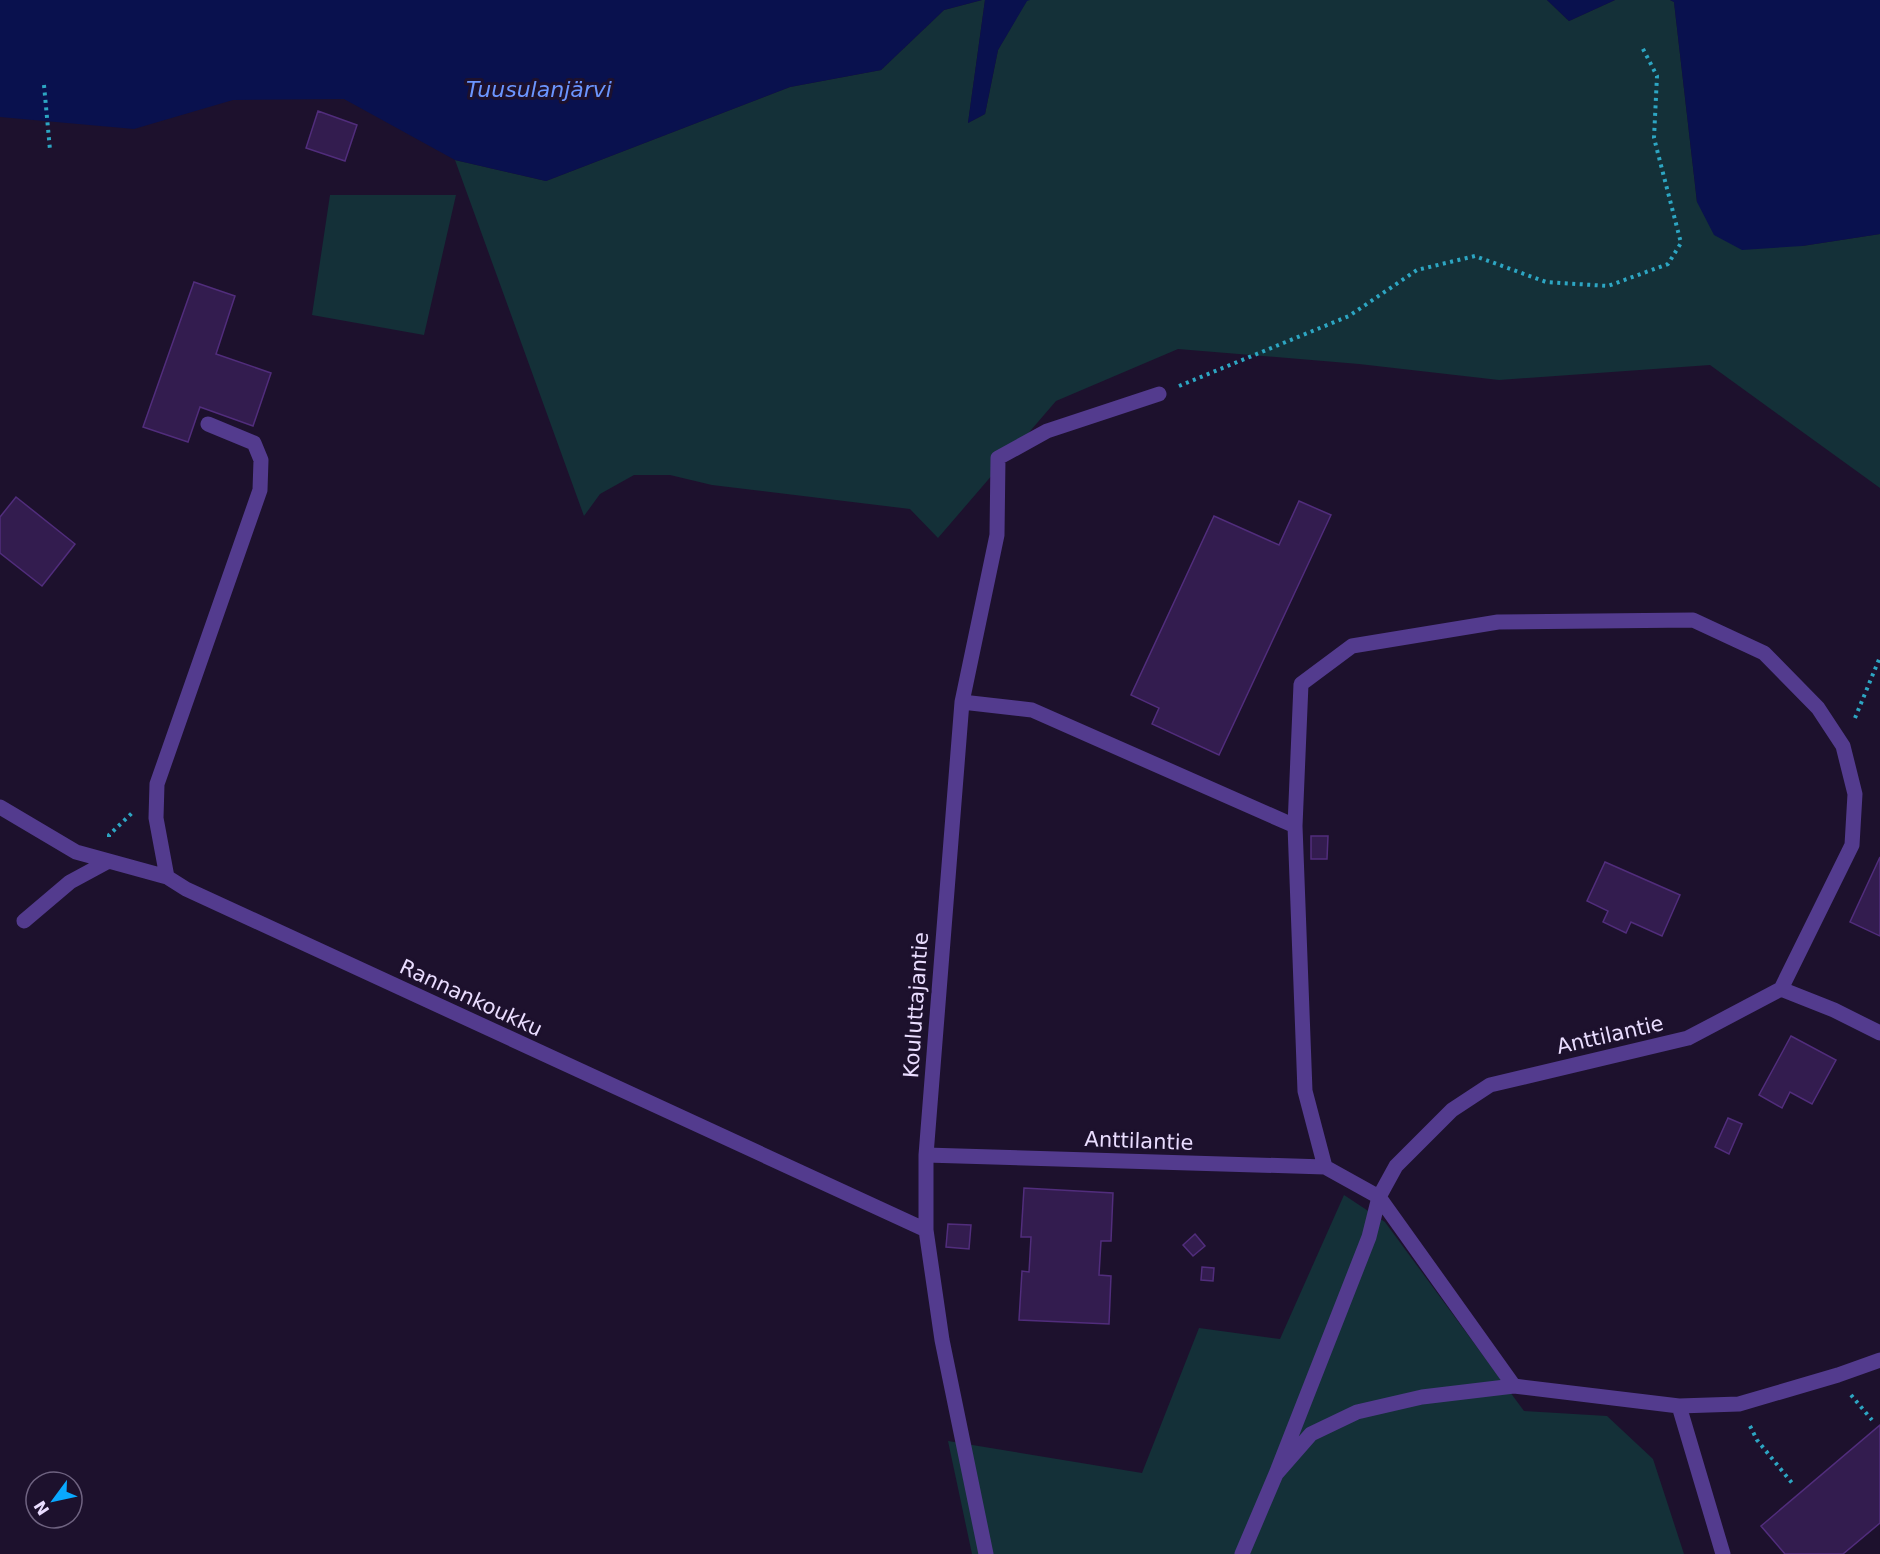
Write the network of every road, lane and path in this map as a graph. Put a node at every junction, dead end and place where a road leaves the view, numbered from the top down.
1 (1642, 47) dead end
2 (44, 85) dead end
3 (50, 150) dead end
4 (1160, 394) joint
5 (208, 424) dead end
6 (1880, 657) edge
7 (962, 702) junction
8 (1843, 746) junction
9 (0, 807) edge
10 (156, 818) junction
11 (1295, 825) junction
12 (107, 862) junction
13 (167, 877) junction
14 (24, 921) dead end
15 (1781, 989) junction
16 (1880, 1033) edge
17 (926, 1155) junction
18 (1325, 1167) junction
19 (1379, 1197) junction
20 (926, 1230) junction
21 (1880, 1360) edge
22 (1514, 1386) junction
23 (1739, 1404) junction
24 (1678, 1406) junction
25 (1276, 1474) junction
26 (1792, 1483) dead end
27 (987, 1554) edge
28 (1242, 1554) edge
29 (1723, 1554) edge

1 - 4 path
2 - 3 path
4 - 7 street, Kouluttajantie
5 - 10 street
6 - 8 path
7 - 11 street
7 - 17 street, Kouluttajantie
8 - 11 street
8 - 15 street
9 - 12 street, Rannankoukku
10 - 12 path
10 - 13 street
11 - 18 street
12 - 13 street, Rannankoukku
12 - 14 street
13 - 20 street, Rannankoukku
15 - 16 street
15 - 19 street, Anttilantie
17 - 18 street, Anttilantie
17 - 20 street, Kouluttajantie
18 - 19 street, Anttilantie
19 - 22 street, Anttilantie
19 - 25 street, Anttilantie
20 - 27 street, Kouluttajantie
21 - 23 street, Anttilantie
22 - 24 street, Anttilantie
22 - 25 street, Anttilantie
23 - 24 street, Anttilantie
23 - 26 path
24 - 29 street
25 - 28 street, Anttilantie

